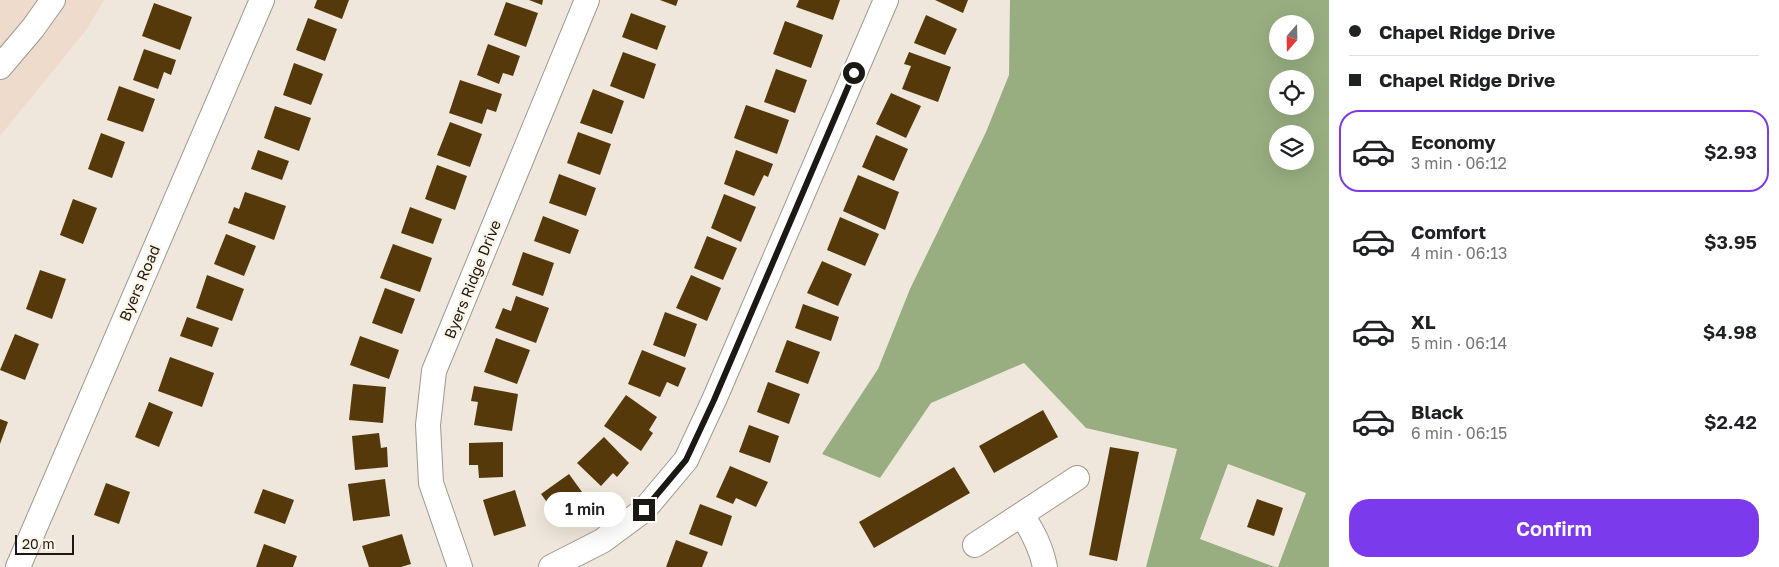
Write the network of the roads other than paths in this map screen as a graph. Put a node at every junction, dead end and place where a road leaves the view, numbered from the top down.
1 (53, 0) edge
2 (262, 0) edge
3 (587, 0) edge
4 (886, 0) edge
5 (0, 67) edge
6 (1078, 478) dead end
7 (1022, 515) junction
8 (975, 545) dead end
9 (18, 567) edge
10 (460, 567) edge
11 (551, 567) edge
12 (1045, 567) edge

1 - 5 street
2 - 9 street, Byers Road
3 - 10 street, Byers Ridge Drive
4 - 11 street
6 - 7 street
7 - 8 street
7 - 12 street

